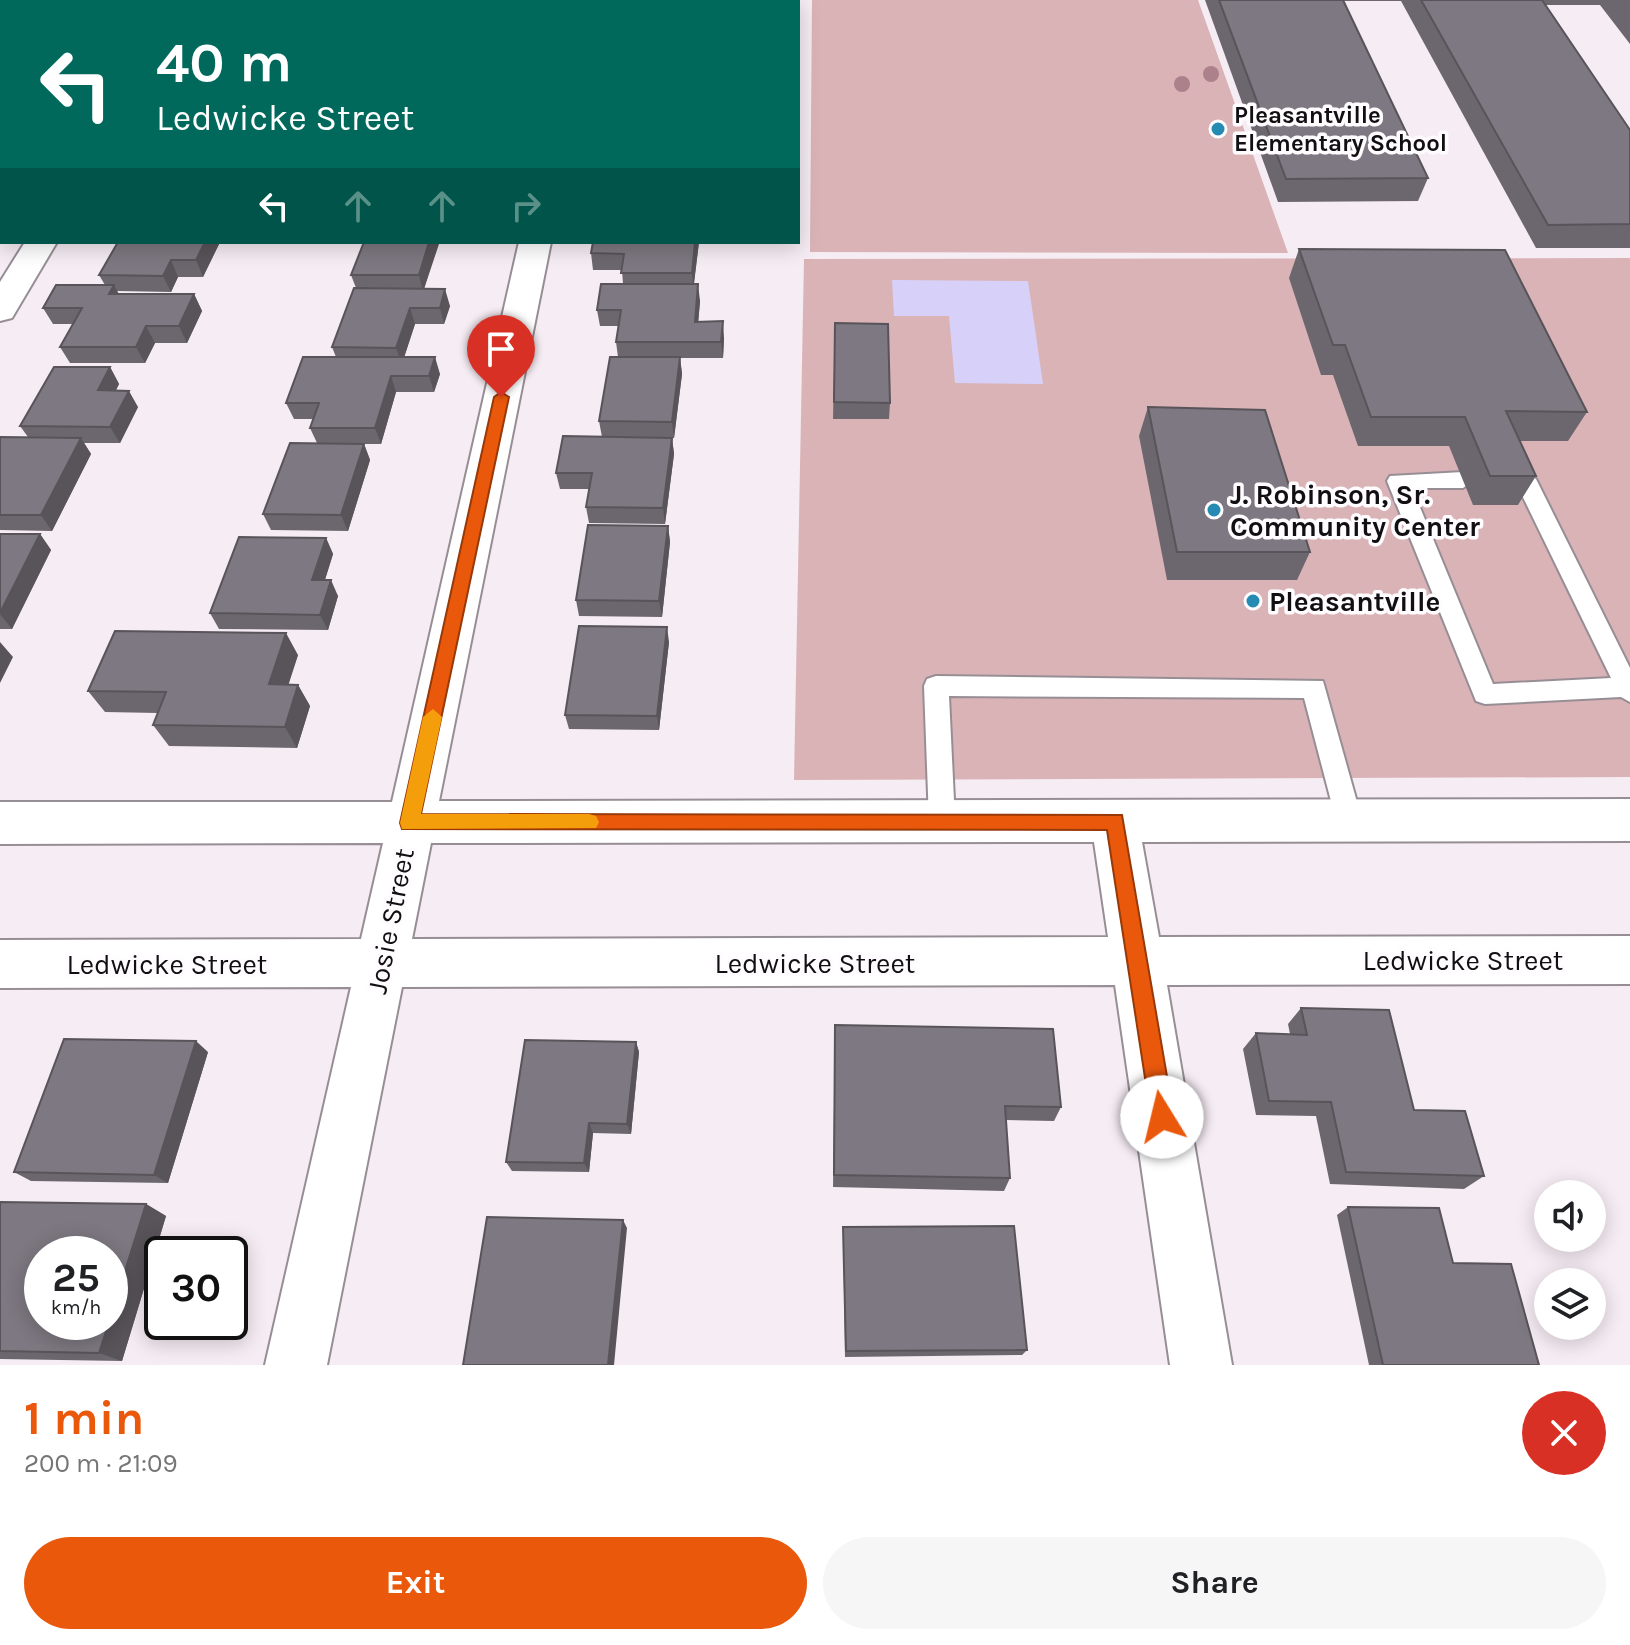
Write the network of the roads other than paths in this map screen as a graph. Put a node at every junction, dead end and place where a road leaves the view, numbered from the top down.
1 (40, 244) edge
2 (535, 244) edge
3 (0, 310) edge
4 (1506, 479) edge
5 (1463, 480) dead end
6 (1629, 689) edge
7 (1349, 820) junction
8 (1630, 820) edge
9 (942, 821) junction
10 (1115, 821) junction
11 (0, 823) edge
12 (409, 823) junction
13 (1630, 960) edge
14 (1138, 961) junction
15 (0, 964) edge
16 (381, 964) junction
17 (296, 1365) edge
18 (1201, 1365) edge

1 - 3 street
2 - 12 street, Josie Street
4 - 6 lane
5 - 6 lane
7 - 8 street
7 - 9 lane
7 - 10 street
9 - 10 street
9 - 12 street
10 - 14 street
11 - 12 street
12 - 16 street, Josie Street
13 - 14 street, Ledwicke Street
14 - 16 street, Ledwicke Street
14 - 18 street
15 - 16 street, Ledwicke Street
16 - 17 street, Josie Street

